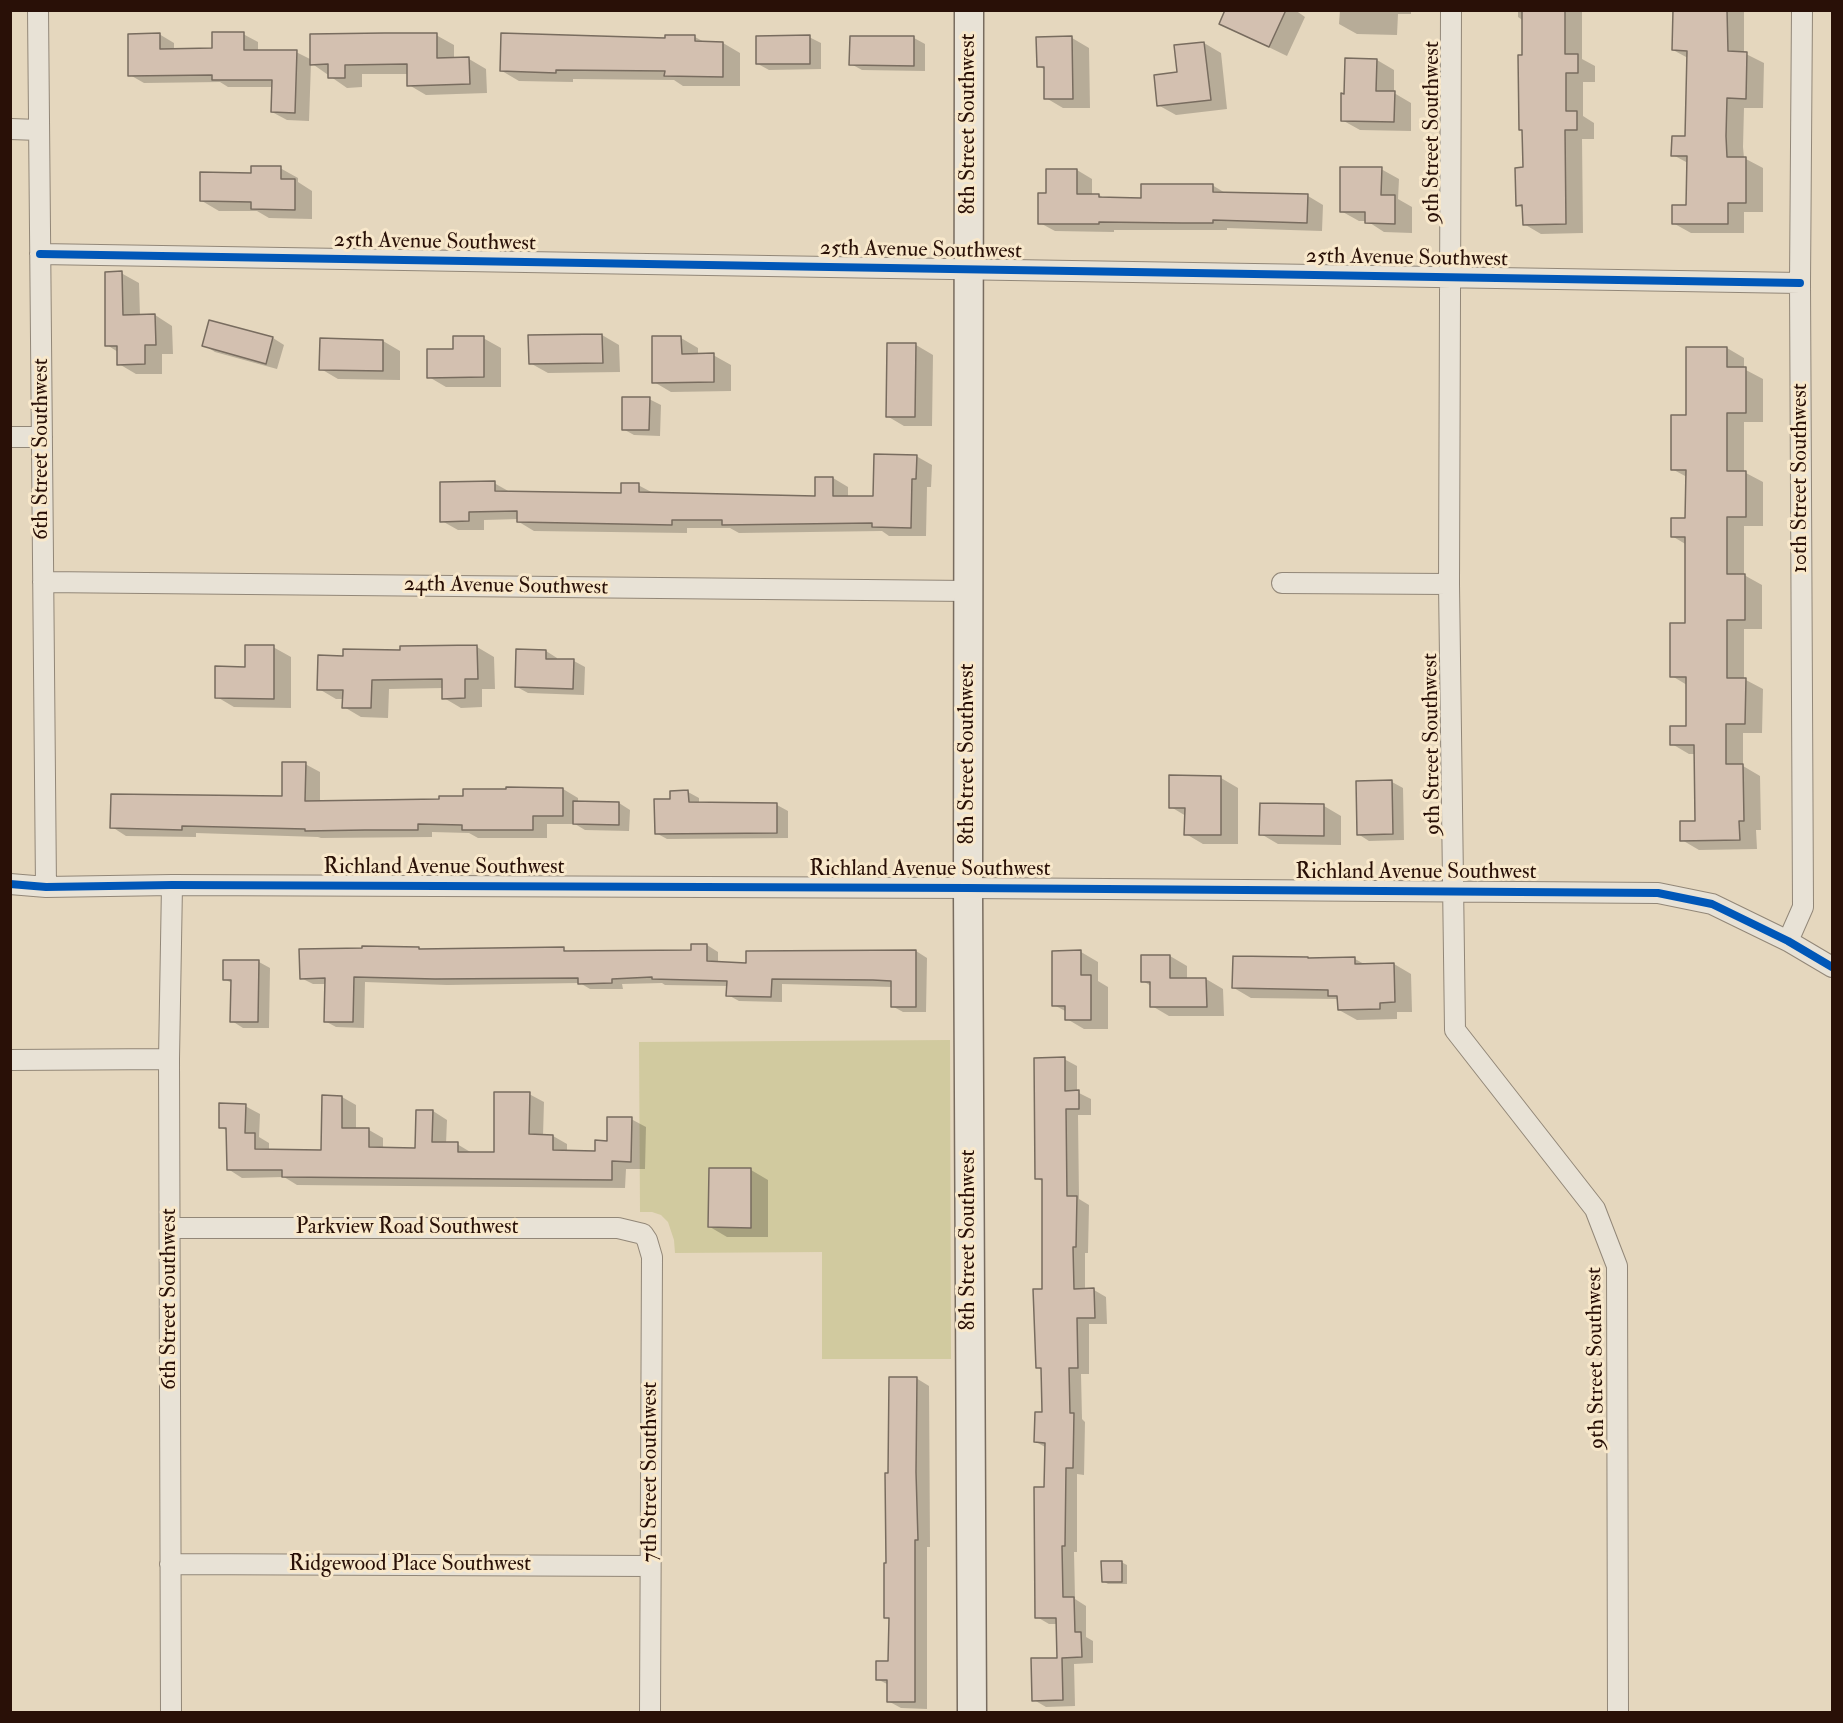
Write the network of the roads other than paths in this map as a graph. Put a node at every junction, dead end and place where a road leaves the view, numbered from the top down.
1 (38, 10) edge
2 (969, 10) edge
3 (1451, 10) edge
4 (1802, 10) edge
5 (10, 129) edge
6 (39, 130) junction
7 (40, 254) junction
8 (969, 269) junction
9 (1451, 278) junction
10 (1800, 284) junction
11 (10, 437) edge
12 (42, 437) junction
13 (43, 582) junction
14 (1282, 583) dead end
15 (1449, 584) junction
16 (968, 591) junction
17 (10, 884) edge
18 (172, 885) junction
19 (46, 887) junction
20 (968, 888) junction
21 (1453, 891) junction
22 (1788, 941) junction
23 (1833, 967) edge
24 (169, 1059) junction
25 (10, 1060) edge
26 (170, 1228) junction
27 (643, 1234) joint
28 (170, 1564) junction
29 (650, 1566) junction
30 (171, 1713) edge
31 (650, 1713) edge
32 (972, 1713) edge
33 (1618, 1713) edge

1 - 6 street, 6th Street Southwest
2 - 8 street, 8th Street Southwest
3 - 9 street, 9th Street Southwest
4 - 10 street, 10th Street Southwest
5 - 6 street
6 - 7 street, 6th Street Southwest
7 - 8 street, 25th Avenue Southwest
7 - 12 street, 6th Street Southwest
8 - 9 street, 25th Avenue Southwest
8 - 16 street, 8th Street Southwest
9 - 10 street, 25th Avenue Southwest
9 - 15 street, 9th Street Southwest
10 - 22 street, 10th Street Southwest
11 - 12 street
12 - 13 street, 6th Street Southwest
13 - 16 street, 24th Avenue Southwest
13 - 19 street, 6th Street Southwest
14 - 15 street
15 - 21 street, 9th Street Southwest
16 - 20 street, 8th Street Southwest
17 - 19 street, Richland Avenue Southwest
18 - 19 street, Richland Avenue Southwest
18 - 20 street, Richland Avenue Southwest
18 - 24 street, 6th Street Southwest
20 - 21 street, Richland Avenue Southwest
20 - 32 street, 8th Street Southwest
21 - 22 street, Richland Avenue Southwest
21 - 33 street, 9th Street Southwest
22 - 23 street, Richland Avenue Southwest
24 - 25 street
24 - 26 street, 6th Street Southwest
26 - 27 street, Parkview Road Southwest
26 - 28 street, 6th Street Southwest
27 - 29 street, 7th Street Southwest
28 - 29 street, Ridgewood Place Southwest
28 - 30 street, 6th Street Southwest
29 - 31 street, 7th Street Southwest

